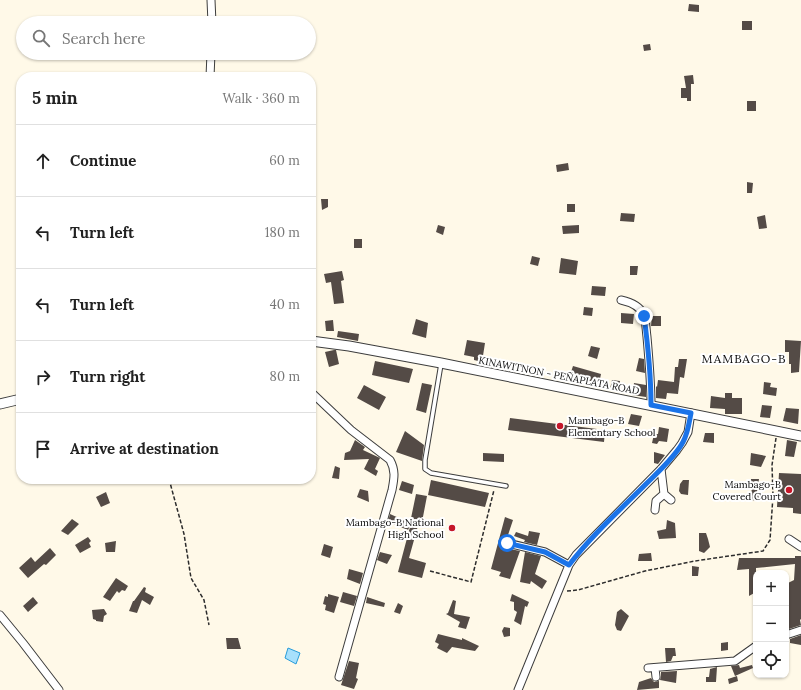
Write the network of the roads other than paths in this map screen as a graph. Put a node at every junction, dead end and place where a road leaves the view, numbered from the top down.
1 (211, 0) edge
2 (212, 16) edge
3 (211, 60) edge
4 (210, 72) edge
5 (621, 300) dead end
6 (316, 342) edge
7 (441, 363) junction
8 (316, 397) edge
9 (16, 400) edge
10 (0, 404) edge
11 (651, 405) junction
12 (691, 413) junction
13 (801, 429) edge
14 (801, 436) edge
15 (661, 469) junction
16 (506, 486) dead end
17 (664, 494) junction
18 (671, 500) dead end
19 (655, 510) dead end
20 (789, 539) dead end
21 (507, 543) dead end
22 (801, 547) edge
23 (569, 565) junction
24 (0, 615) edge
25 (3, 622) edge
26 (801, 630) edge
27 (789, 634) edge
28 (753, 648) edge
29 (339, 677) dead end
30 (656, 677) dead end
31 (59, 690) edge
32 (518, 690) edge

1 - 2 street
3 - 4 street
5 - 11 street
6 - 7 street, KINAWITNON - PEÑAPLATA ROAD
7 - 11 street, KINAWITNON - PEÑAPLATA ROAD
7 - 16 lane
8 - 29 street
9 - 10 street
11 - 12 street, KINAWITNON - PEÑAPLATA ROAD
12 - 14 street, KINAWITNON - PEÑAPLATA ROAD
12 - 15 street
13 - 14 street
15 - 17 street
15 - 23 street
17 - 18 street
17 - 19 street
20 - 22 street
21 - 23 street
23 - 32 street
24 - 25 street
25 - 31 street
26 - 27 street
28 - 30 street

